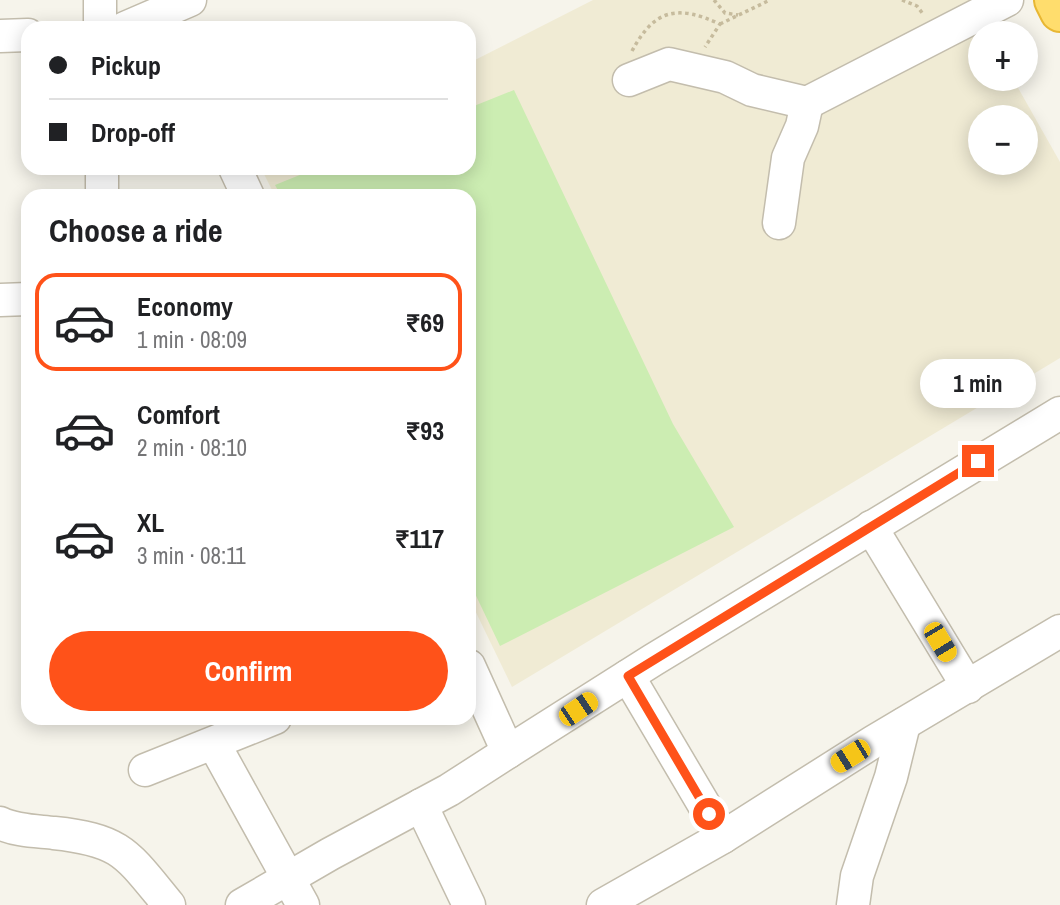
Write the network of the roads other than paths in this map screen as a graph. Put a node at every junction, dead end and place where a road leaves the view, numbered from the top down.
1 (100, 0) edge
2 (190, 0) edge
3 (1007, 0) edge
4 (1054, 0) edge
5 (1060, 12) edge
6 (100, 21) edge
7 (164, 21) edge
8 (21, 35) edge
9 (0, 36) edge
10 (630, 66) road end
11 (807, 103) junction
12 (779, 223) dead end
13 (21, 299) edge
14 (0, 300) edge
15 (1060, 413) edge
16 (871, 527) junction
17 (1060, 631) edge
18 (628, 676) junction
19 (476, 681) edge
20 (968, 687) junction
21 (904, 724) junction
22 (259, 725) edge
23 (214, 744) junction
24 (508, 752) junction
25 (145, 770) dead end
26 (421, 805) junction
27 (0, 824) edge
28 (723, 837) junction
29 (296, 892) edge
30 (169, 905) edge
31 (242, 905) edge
32 (469, 905) edge
33 (603, 905) edge
34 (853, 905) edge

1 - 6 street
2 - 7 street
3 - 11 street
4 - 5 highway
8 - 9 street
10 - 11 street
11 - 12 street
13 - 14 street
15 - 16 street
16 - 18 street
16 - 20 street
17 - 20 street
18 - 24 street
18 - 28 street
19 - 24 street
20 - 21 street
21 - 28 street
21 - 34 street
22 - 23 street
23 - 25 street
23 - 29 street
24 - 26 street
26 - 29 street
26 - 32 street
27 - 30 street
28 - 33 street
29 - 31 street

